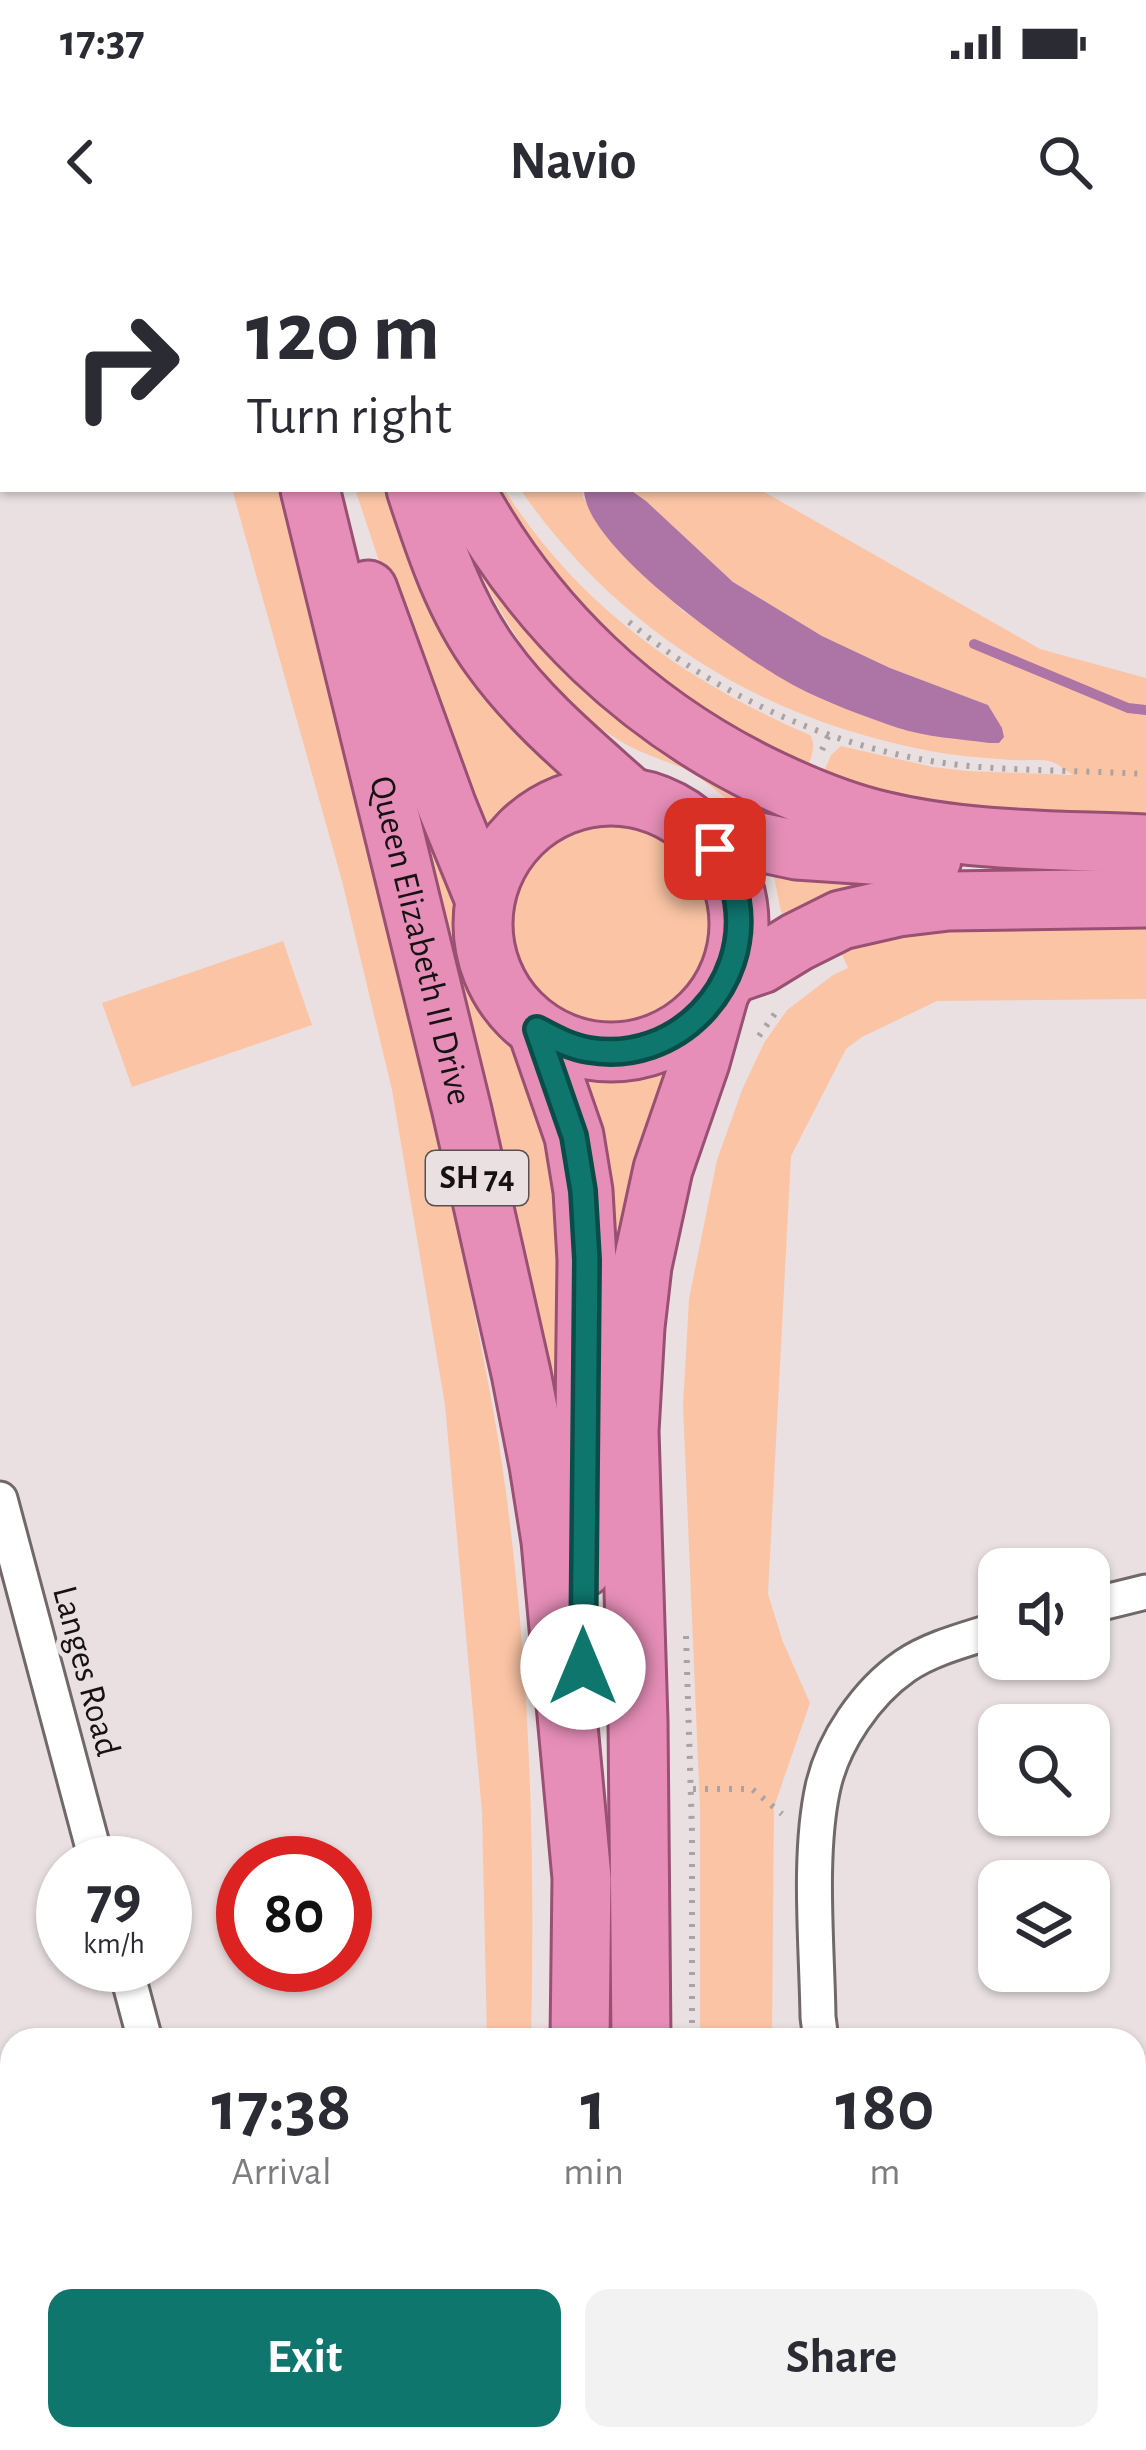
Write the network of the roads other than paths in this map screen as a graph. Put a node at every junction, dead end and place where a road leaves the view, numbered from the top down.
1 (311, 492) edge
2 (337, 492) edge
3 (417, 492) edge
4 (467, 492) edge
5 (629, 796) junction
6 (698, 829) junction
7 (1146, 844) edge
8 (1146, 869) edge
9 (1146, 898) edge
10 (485, 900) junction
11 (724, 985) junction
12 (537, 1029) junction
13 (0, 1498) edge
14 (1146, 1592) edge
15 (1110, 1601) edge
16 (978, 1636) edge
17 (90, 1836) edge
18 (582, 1878) junction
19 (132, 1992) edge
20 (142, 2028) edge
21 (580, 2028) edge
22 (640, 2028) edge
23 (819, 2028) edge

1 - 18 highway, Queen Elizabeth II Drive / SH 74
2 - 10 highway, Queen Elizabeth II Drive / SH 74
3 - 5 highway
4 - 7 highway
5 - 6 highway
5 - 10 highway, SH 74
6 - 8 highway
6 - 11 highway
9 - 11 highway
10 - 12 highway, SH 74
11 - 12 highway, SH 74
11 - 22 highway
12 - 18 highway, SH 74
13 - 17 street, Langes Road
14 - 15 street
16 - 23 street
18 - 21 highway, Queen Elizabeth II Drive / SH 74
19 - 20 street

